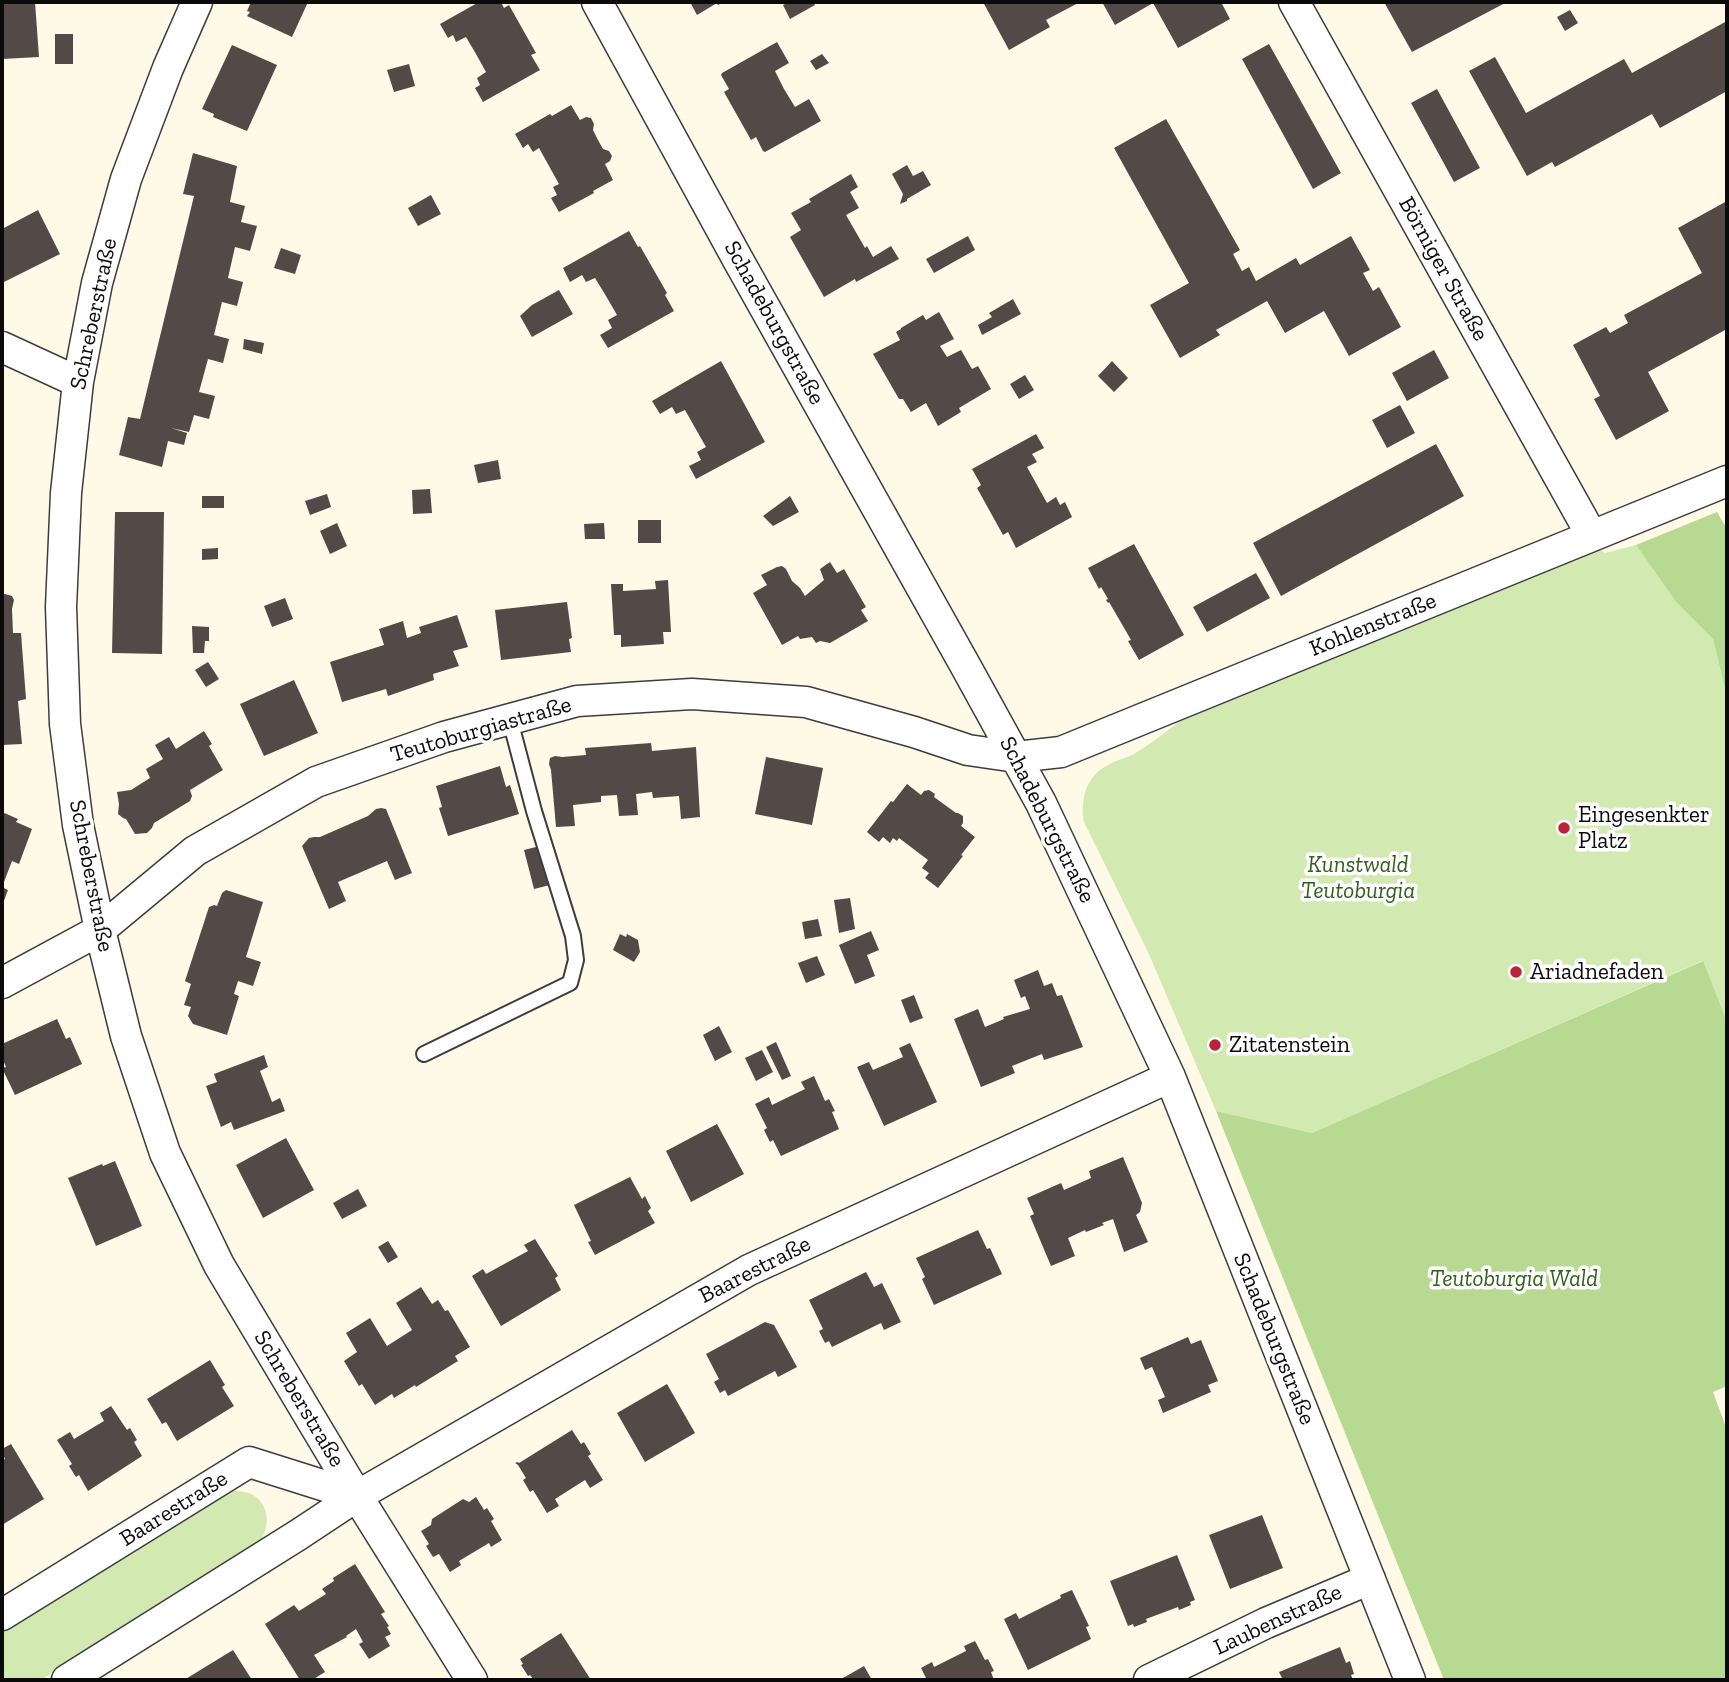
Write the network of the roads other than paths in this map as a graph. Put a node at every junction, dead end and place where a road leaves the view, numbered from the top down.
1 (197, 2) edge
2 (597, 2) edge
3 (1294, 2) edge
4 (2, 347) edge
5 (78, 382) junction
6 (1727, 481) edge
7 (1592, 537) junction
8 (510, 720) junction
9 (1016, 757) junction
10 (100, 930) junction
11 (2, 984) edge
12 (425, 1054) dead end
13 (1170, 1077) junction
14 (357, 1496) junction
15 (1370, 1579) junction
16 (2, 1615) edge
17 (67, 1680) edge
18 (472, 1680) edge
19 (1149, 1680) edge
20 (1410, 1680) edge

1 - 5 street, Schreberstraße
2 - 9 street, Schadeburgstraße
3 - 7 street, Börniger Straße
4 - 5 street
5 - 10 street, Schreberstraße
6 - 7 street, Kohlenstraße
7 - 9 street, Kohlenstraße
8 - 9 street, Teutoburgiastraße
8 - 10 street, Teutoburgiastraße
8 - 12 lane
9 - 13 street, Schadeburgstraße
10 - 11 street, Teutoburgiastraße
10 - 14 street, Schreberstraße
13 - 14 street, Baarestraße
13 - 15 street, Schadeburgstraße
14 - 16 street, Baarestraße
14 - 17 street, Baarestraße
14 - 18 street, Schreberstraße
15 - 19 street, Laubenstraße
15 - 20 street, Schadeburgstraße

